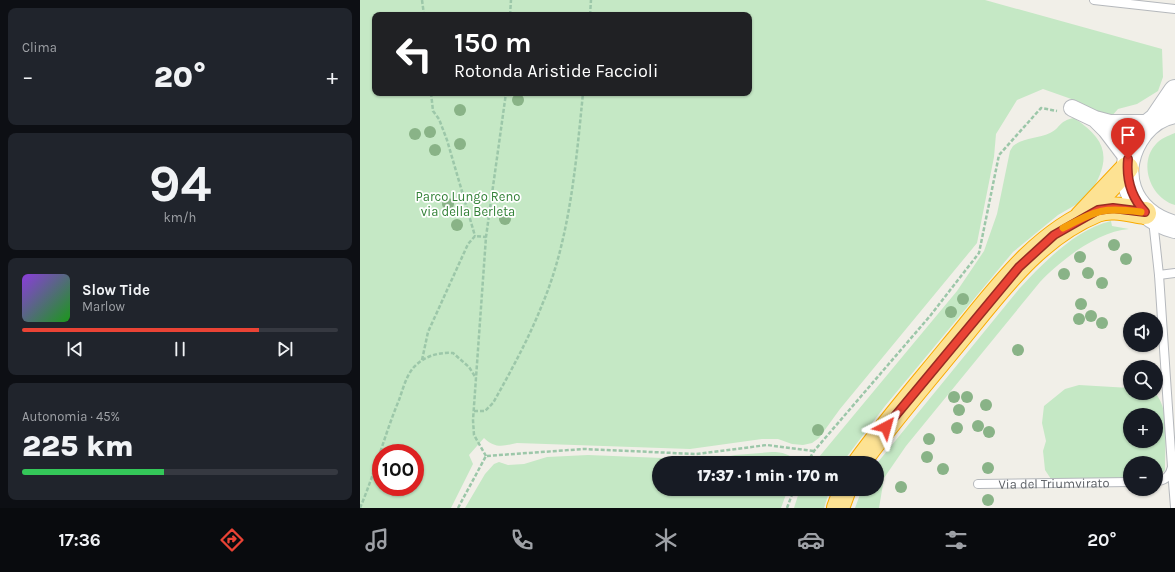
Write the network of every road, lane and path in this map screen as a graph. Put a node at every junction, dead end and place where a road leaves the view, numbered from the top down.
1 (422, 0) edge
2 (511, 0) edge
3 (591, 0) edge
4 (1094, 0) edge
5 (1175, 9) edge
6 (424, 12) edge
7 (510, 12) edge
8 (590, 12) edge
9 (1175, 91) edge
10 (431, 96) edge
11 (506, 96) edge
12 (583, 96) edge
13 (1068, 110) joint
14 (1160, 118) edge
15 (1095, 119) junction
16 (1128, 163) junction
17 (1159, 220) edge
18 (1078, 221) junction
19 (475, 236) junction
20 (486, 237) junction
21 (1175, 244) edge
22 (1175, 273) edge
23 (1159, 274) junction
24 (422, 360) junction
25 (476, 379) junction
26 (474, 411) junction
27 (814, 451) junction
28 (486, 456) junction
29 (811, 456) edge
30 (865, 456) edge
31 (1172, 467) junction
32 (1163, 479) edge
33 (1123, 482) edge
34 (978, 484) dead end
35 (791, 496) edge
36 (1175, 506) edge
37 (360, 508) edge
38 (458, 508) edge
39 (787, 508) edge

1 - 6 path
2 - 7 path
3 - 8 path
4 - 5 lane
9 - 14 main road
10 - 19 path
11 - 20 path
12 - 26 path
13 - 15 street
13 - 27 path
14 - 15 street
14 - 16 main road
15 - 16 street
16 - 17 main road
16 - 18 highway
17 - 18 highway
17 - 21 main road
17 - 23 lane
18 - 30 highway
19 - 20 path
19 - 24 path
20 - 25 path
22 - 23 lane
23 - 31 lane
24 - 25 path
24 - 37 path
25 - 26 path
26 - 28 path
27 - 28 path
27 - 29 path
28 - 38 path
31 - 32 lane
31 - 36 lane
33 - 34 lane, Via del Triumvirato
35 - 39 path

